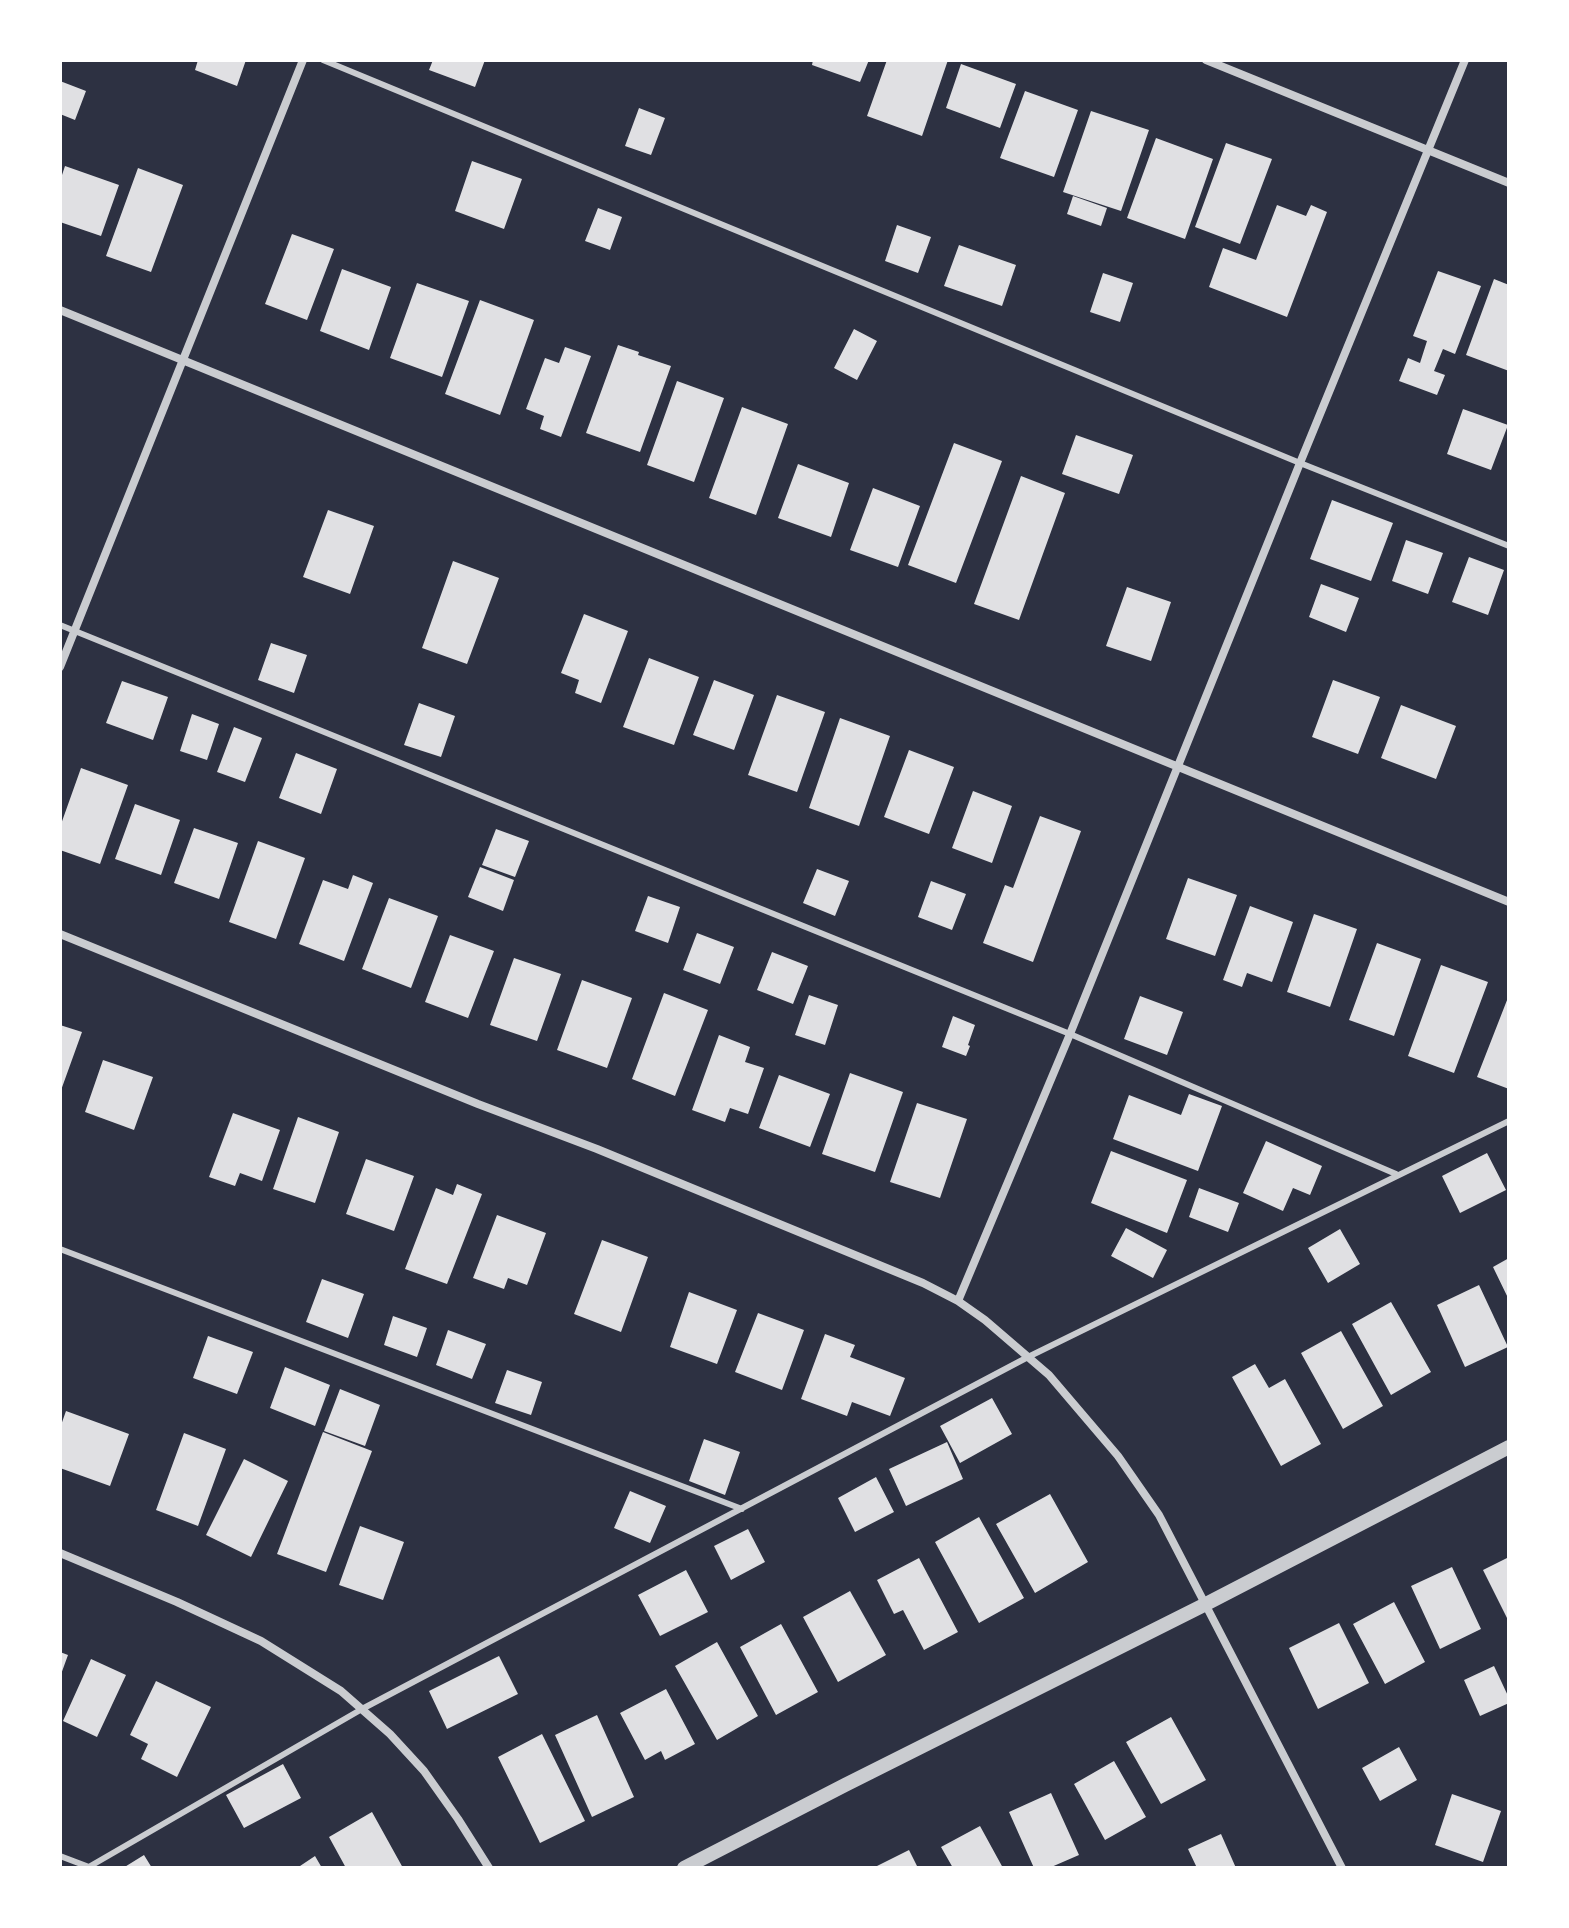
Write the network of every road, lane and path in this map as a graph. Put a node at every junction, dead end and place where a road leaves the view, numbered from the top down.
1 (303, 60) edge
2 (323, 60) edge
3 (1206, 60) edge
4 (1465, 60) edge
5 (1429, 151) junction
6 (1509, 183) edge
7 (60, 310) edge
8 (184, 361) junction
9 (1300, 463) junction
10 (1509, 546) edge
11 (60, 625) edge
12 (74, 631) junction
13 (60, 667) edge
14 (1177, 767) junction
15 (1509, 902) edge
16 (60, 934) edge
17 (1070, 1034) junction
18 (1509, 1121) edge
19 (1397, 1175) junction
20 (60, 1249) edge
21 (958, 1301) junction
22 (1028, 1357) junction
23 (1509, 1447) edge
24 (742, 1509) junction
25 (60, 1553) edge
26 (1204, 1605) junction
27 (362, 1709) junction
28 (60, 1856) edge
29 (88, 1868) edge
30 (489, 1868) edge
31 (684, 1868) edge
32 (1342, 1868) edge

1 - 8 street
2 - 9 lane
3 - 5 street
4 - 5 street
5 - 6 street
5 - 9 street
7 - 8 street
8 - 12 street
8 - 14 street
9 - 10 lane
9 - 14 street
11 - 12 lane
12 - 13 street
12 - 17 lane
14 - 15 street
14 - 17 street
16 - 21 street
17 - 19 lane
17 - 21 street
18 - 19 lane
19 - 22 lane
20 - 24 lane
21 - 22 street
22 - 24 lane
22 - 26 street
23 - 26 street
24 - 27 lane
25 - 27 street
26 - 31 street
26 - 32 street
27 - 29 lane
27 - 30 street
28 - 29 lane

